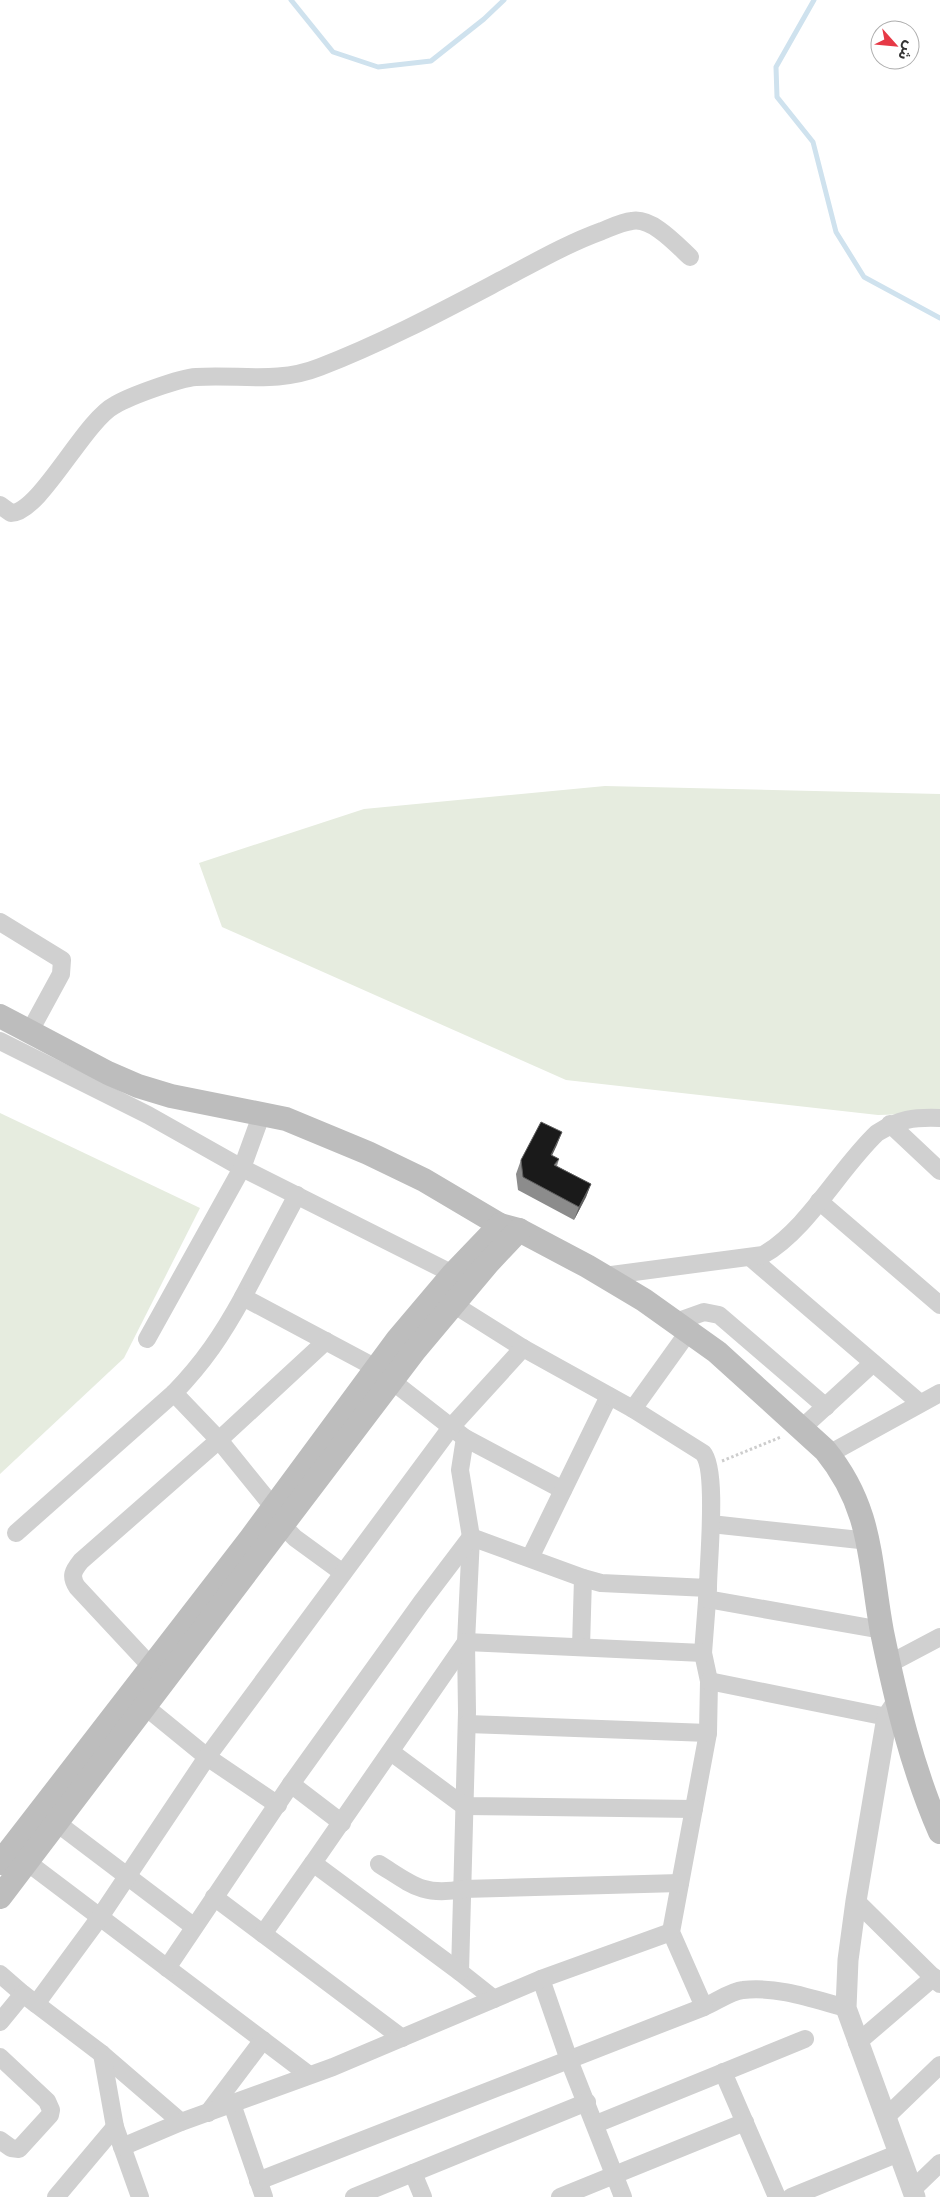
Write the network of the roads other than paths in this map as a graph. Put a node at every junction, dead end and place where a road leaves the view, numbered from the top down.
1 (690, 257) dead end
2 (0, 505) edge
3 (0, 922) edge
4 (0, 1016) edge
5 (30, 1032) junction
6 (0, 1041) edge
7 (73, 1066) junction
8 (262, 1113) junction
9 (940, 1118) edge
10 (890, 1124) junction
11 (242, 1168) junction
12 (940, 1171) edge
13 (297, 1195) junction
14 (819, 1201) junction
15 (510, 1227) junction
16 (751, 1258) junction
17 (453, 1274) junction
18 (604, 1276) junction
19 (243, 1297) junction
20 (453, 1304) junction
21 (940, 1305) edge
22 (682, 1327) junction
23 (147, 1338) dead end
24 (326, 1342) junction
25 (407, 1345) junction
26 (523, 1348) junction
27 (873, 1363) junction
28 (384, 1374) junction
29 (174, 1393) junction
30 (940, 1393) edge
31 (609, 1396) junction
32 (920, 1403) junction
33 (826, 1407) junction
34 (633, 1409) junction
35 (452, 1426) junction
36 (802, 1428) junction
37 (465, 1438) junction
38 (219, 1440) junction
39 (829, 1454) junction
40 (563, 1490) junction
41 (279, 1517) junction
42 (711, 1524) junction
43 (16, 1533) dead end
44 (471, 1537) junction
45 (869, 1540) junction
46 (530, 1558) junction
47 (343, 1573) junction
48 (583, 1578) junction
49 (707, 1593) junction
50 (882, 1630) junction
51 (940, 1638) edge
52 (466, 1642) junction
53 (581, 1647) junction
54 (703, 1653) junction
55 (889, 1664) junction
56 (158, 1674) junction
57 (709, 1681) junction
58 (138, 1700) junction
59 (892, 1709) junction
60 (467, 1724) junction
61 (708, 1733) junction
62 (391, 1752) junction
63 (207, 1756) junction
64 (291, 1784) junction
65 (278, 1805) junction
66 (464, 1806) junction
67 (694, 1809) junction
68 (57, 1823) junction
69 (342, 1823) junction
70 (940, 1832) edge
71 (27, 1862) junction
72 (0, 1863) edge
73 (313, 1864) junction
74 (379, 1864) dead end
75 (128, 1876) junction
76 (680, 1884) junction
77 (463, 1889) junction
78 (0, 1897) edge
79 (214, 1897) junction
80 (856, 1901) junction
81 (100, 1917) junction
82 (193, 1926) junction
83 (672, 1932) junction
84 (264, 1934) junction
85 (167, 1968) junction
86 (460, 1972) junction
87 (0, 1974) edge
88 (541, 1980) junction
89 (937, 1981) edge
90 (30, 1999) junction
91 (494, 1999) junction
92 (704, 2007) junction
93 (846, 2008) junction
94 (0, 2022) edge
95 (402, 2038) junction
96 (805, 2039) dead end
97 (263, 2040) junction
98 (857, 2043) junction
99 (102, 2054) junction
100 (0, 2057) edge
101 (569, 2060) junction
102 (940, 2065) edge
103 (723, 2072) junction
104 (309, 2076) junction
105 (587, 2102) junction
106 (232, 2104) junction
107 (208, 2113) junction
108 (885, 2118) junction
109 (182, 2122) junction
110 (745, 2122) junction
111 (596, 2124) junction
112 (115, 2127) junction
113 (0, 2140) edge
114 (122, 2147) junction
115 (899, 2153) junction
116 (940, 2163) edge
117 (413, 2173) junction
118 (615, 2175) junction
119 (261, 2189) edge
120 (914, 2193) edge
121 (56, 2197) edge
122 (140, 2197) edge
123 (354, 2197) edge
124 (423, 2197) edge
125 (560, 2197) edge
126 (623, 2197) edge
127 (777, 2197) edge
128 (791, 2197) edge

1 - 2 street
3 - 5 street
4 - 5 main road
5 - 7 main road
6 - 7 street
7 - 8 main road
7 - 11 street
8 - 11 street
8 - 15 main road
9 - 10 street
10 - 12 street
10 - 14 street
11 - 13 street
11 - 23 street
13 - 17 street
13 - 19 street
14 - 16 street
14 - 21 street
15 - 17 main road
15 - 18 main road
15 - 20 main road
16 - 18 street
16 - 27 street
17 - 25 main road
18 - 22 main road
19 - 24 street
19 - 29 street
20 - 25 main road
20 - 26 street
22 - 33 street
22 - 34 street
22 - 36 main road
24 - 28 street
24 - 38 street
25 - 28 main road
26 - 31 street
26 - 35 street
27 - 32 street
27 - 33 street
28 - 35 street
28 - 41 main road
29 - 38 street
29 - 43 street
30 - 32 street
31 - 34 street
31 - 40 street
32 - 39 street
33 - 36 street
34 - 42 street
35 - 37 street
35 - 47 street
36 - 39 main road
37 - 40 street
37 - 44 street
38 - 41 street
38 - 56 street
39 - 45 main road
40 - 46 street
41 - 47 street
41 - 56 main road
42 - 45 street
42 - 49 street
44 - 46 street
44 - 52 street
44 - 64 street
45 - 50 main road
46 - 48 street
47 - 63 street
48 - 49 street
48 - 53 street
49 - 50 street
49 - 54 street
50 - 55 main road
51 - 55 street
52 - 53 street
52 - 60 street
52 - 62 street
53 - 54 street
54 - 57 street
55 - 59 main road
56 - 58 main road
57 - 59 street
57 - 61 street
58 - 63 street
58 - 68 main road
58 - 72 main road
59 - 70 main road
59 - 80 street
60 - 61 street
60 - 66 street
61 - 67 street
62 - 66 street
62 - 69 street
63 - 65 street
63 - 75 street
64 - 65 street
64 - 69 street
65 - 79 street
66 - 67 street
66 - 77 street
67 - 76 street
68 - 71 main road
68 - 75 street
69 - 73 street
71 - 78 main road
71 - 81 street
73 - 84 street
73 - 86 street
74 - 77 street
75 - 81 street
75 - 82 street
76 - 77 street
76 - 83 street
77 - 86 street
79 - 82 street
79 - 84 street
80 - 89 street
80 - 93 street
81 - 85 street
81 - 90 street
82 - 85 street
83 - 88 street
83 - 92 street
84 - 95 street
85 - 97 street
86 - 91 street
87 - 90 street
88 - 91 street
88 - 101 street
89 - 98 street
90 - 94 street
90 - 99 street
91 - 95 street
92 - 93 street
92 - 101 street
93 - 98 street
95 - 104 street
96 - 103 street
97 - 104 street
97 - 107 street
98 - 108 street
99 - 109 street
99 - 112 street
100 - 113 street
101 - 105 street
101 - 119 street
102 - 108 street
103 - 110 street
103 - 111 street
104 - 106 street
105 - 111 street
105 - 117 street
106 - 107 street
106 - 119 street
107 - 109 street
108 - 115 street
109 - 114 street
110 - 118 street
110 - 127 street
111 - 118 street
112 - 114 street
112 - 121 street
114 - 122 street
115 - 120 street
115 - 128 street
116 - 120 street
117 - 123 street
117 - 124 street
118 - 125 street
118 - 126 street

